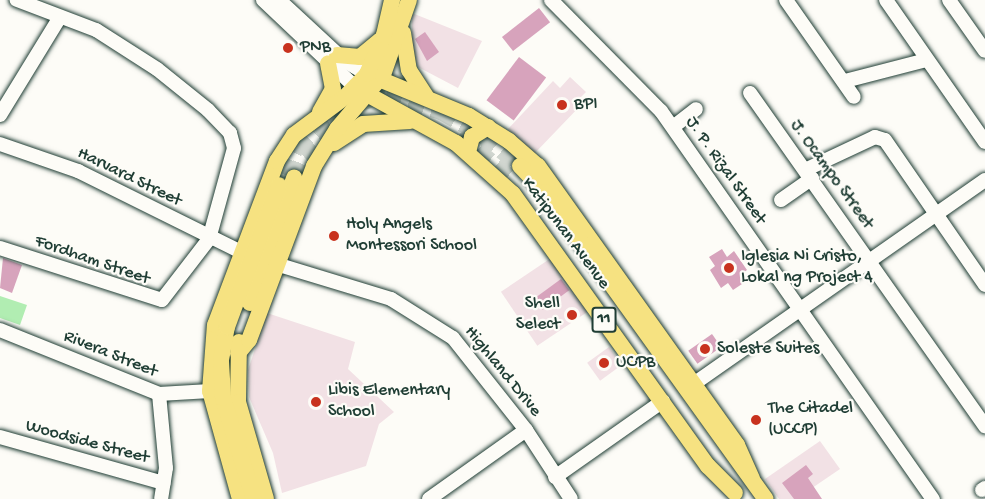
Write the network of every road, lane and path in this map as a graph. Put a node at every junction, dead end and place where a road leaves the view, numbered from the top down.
1 (17, 0) edge
2 (263, 0) edge
3 (279, 0) edge
4 (392, 0) edge
5 (409, 0) edge
6 (550, 0) edge
7 (786, 0) edge
8 (886, 0) edge
9 (949, 0) edge
10 (60, 17) junction
11 (403, 19) junction
12 (384, 35) junction
13 (985, 51) edge
14 (332, 59) junction
15 (926, 60) junction
16 (374, 77) junction
17 (846, 81) junction
18 (362, 92) junction
19 (750, 93) dead end
20 (854, 97) dead end
21 (429, 99) junction
22 (696, 109) dead end
23 (0, 115) edge
24 (473, 118) junction
25 (312, 122) junction
26 (428, 126) junction
27 (488, 127) junction
28 (673, 127) junction
29 (985, 142) edge
30 (0, 144) edge
31 (462, 148) junction
32 (314, 166) junction
33 (810, 174) junction
34 (985, 180) edge
35 (781, 200) dead end
36 (936, 214) junction
37 (209, 239) junction
38 (0, 248) edge
39 (239, 251) dead end
40 (870, 261) junction
41 (276, 264) junction
42 (985, 285) edge
43 (801, 311) junction
44 (0, 330) edge
45 (238, 353) junction
46 (695, 383) junction
47 (210, 391) junction
48 (159, 394) junction
49 (663, 401) junction
50 (985, 426) edge
51 (526, 430) junction
52 (0, 437) edge
53 (246, 443) junction
54 (555, 477) junction
55 (752, 478) junction
56 (164, 483) junction
57 (737, 496) edge
58 (431, 498) edge
59 (161, 499) edge
60 (240, 499) edge
61 (254, 499) edge
62 (266, 499) edge
63 (276, 499) edge
64 (571, 499) edge
65 (766, 499) edge
66 (933, 499) edge

1 - 10 street, Fordham Street
2 - 14 street, Katipunan Avenue
3 - 14 street, Katipunan Avenue
4 - 12 main road
5 - 11 main road
6 - 28 street, J. P. Rizal Street
7 - 17 street
8 - 15 street
9 - 13 street
10 - 23 street
10 - 37 street, Fordham Street
11 - 16 main road
11 - 21 main road
12 - 14 main road
12 - 16 main road
14 - 16 street, Katipunan Avenue
14 - 18 street, Katipunan Avenue
14 - 25 main road
15 - 17 street
15 - 29 street
16 - 18 main road
16 - 21 main road, Katipunan Avenue / 11
17 - 20 street
18 - 25 main road
18 - 26 main road, Katipunan Avenue / 11
18 - 32 main road
19 - 33 street, J. Ocampo Street
21 - 24 main road, Katipunan Avenue / 11
22 - 28 street
24 - 27 main road, Katipunan Avenue / 11
24 - 31 main road
25 - 47 main road
26 - 31 main road, Katipunan Avenue / 11
26 - 32 main road
27 - 31 main road
27 - 46 main road, Katipunan Avenue / 11
28 - 43 street, J. P. Rizal Street
30 - 37 street, Harvard Street
31 - 49 main road, Katipunan Avenue / 11
32 - 41 main road
33 - 35 street
33 - 36 street
33 - 40 street, J. Ocampo Street
34 - 36 street
36 - 40 street
36 - 42 street
37 - 38 street, Fordham Street
37 - 39 street, Harvard Street
40 - 43 street
40 - 50 street, J. Ocampo Street
41 - 45 main road
41 - 51 street, Highland Drive
43 - 46 street
43 - 66 street, J. P. Rizal Street
44 - 48 street, Rivera Street
45 - 53 main road
45 - 53 main road
46 - 55 main road, Katipunan Avenue / 11
47 - 48 street, Rivera Street
47 - 60 main road
48 - 56 street
49 - 54 street
49 - 57 main road, Katipunan Avenue / 11
51 - 54 street, Highland Drive
51 - 58 street
52 - 56 street, Woodside Street
53 - 61 main road
53 - 62 main road
53 - 63 main road
54 - 64 street, Highland Drive
55 - 57 main road, Katipunan Avenue / 11
55 - 65 main road, Katipunan Avenue / 11
56 - 59 street

